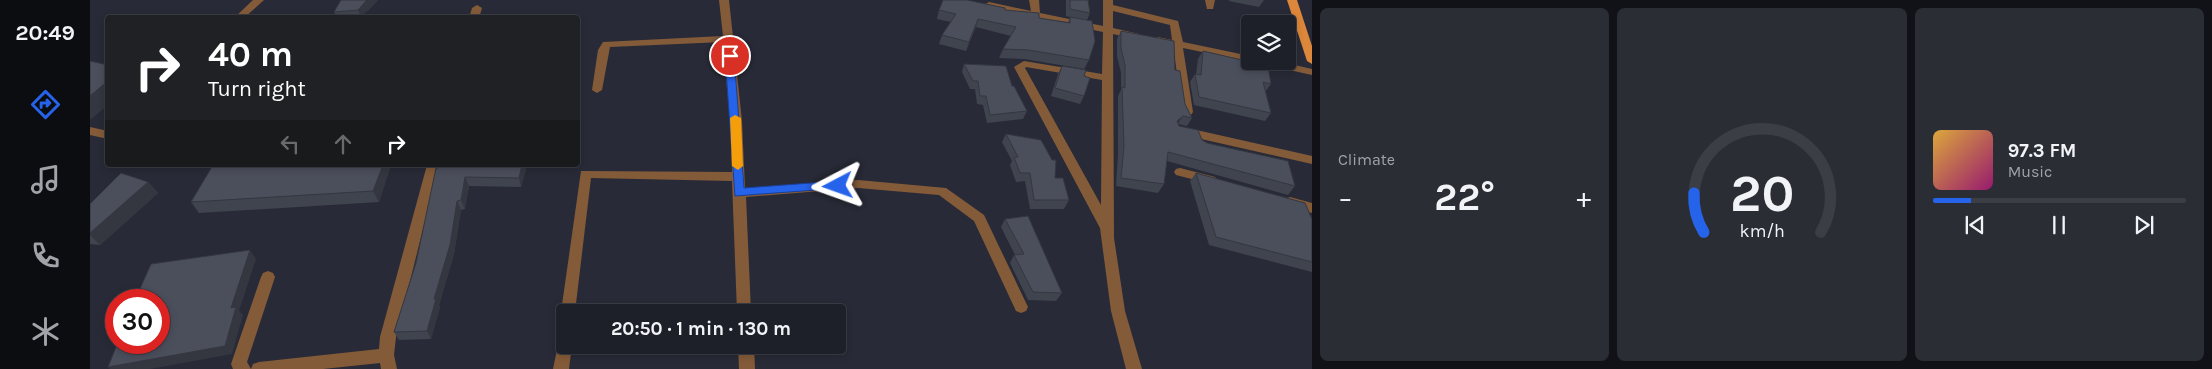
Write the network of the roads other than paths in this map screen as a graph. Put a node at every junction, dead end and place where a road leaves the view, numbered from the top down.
1 (258, 0) edge
2 (724, 0) edge
3 (1034, 0) edge
4 (1292, 0) edge
5 (975, 3) edge
6 (1108, 3) edge
7 (477, 8) dead end
8 (241, 15) edge
9 (475, 15) edge
10 (1036, 15) junction
11 (1107, 30) junction
12 (728, 39) junction
13 (1179, 44) junction
14 (1241, 57) edge
15 (1312, 61) edge
16 (1296, 69) edge
17 (1312, 72) edge
18 (1107, 78) junction
19 (597, 90) dead end
20 (1188, 112) edge
21 (1178, 130) edge
22 (90, 131) edge
23 (105, 134) edge
24 (1312, 160) edge
25 (432, 167) edge
26 (1180, 172) dead end
27 (738, 177) junction
28 (1227, 185) edge
29 (739, 193) junction
30 (1274, 198) edge
31 (1312, 208) edge
32 (1107, 229) junction
33 (268, 277) dead end
34 (569, 304) edge
35 (744, 304) edge
36 (1020, 307) dead end
37 (563, 354) edge
38 (746, 354) edge
39 (388, 362) edge
40 (243, 369) edge
41 (259, 369) edge
42 (561, 369) edge
43 (747, 369) edge
44 (1134, 369) edge

1 - 8 street
2 - 12 street
3 - 10 street
4 - 15 main road
5 - 10 street
6 - 11 street
6 - 13 street
7 - 9 street
10 - 11 street
11 - 13 street
11 - 18 street
12 - 19 street
12 - 27 street
13 - 14 street
13 - 20 street
16 - 17 street
18 - 32 street
18 - 32 street
21 - 24 street
22 - 23 street
25 - 39 street
26 - 28 street
27 - 29 street
27 - 34 street
29 - 35 street
29 - 36 street
30 - 31 street
32 - 44 street
33 - 40 street
37 - 42 street
38 - 43 street
39 - 41 street

